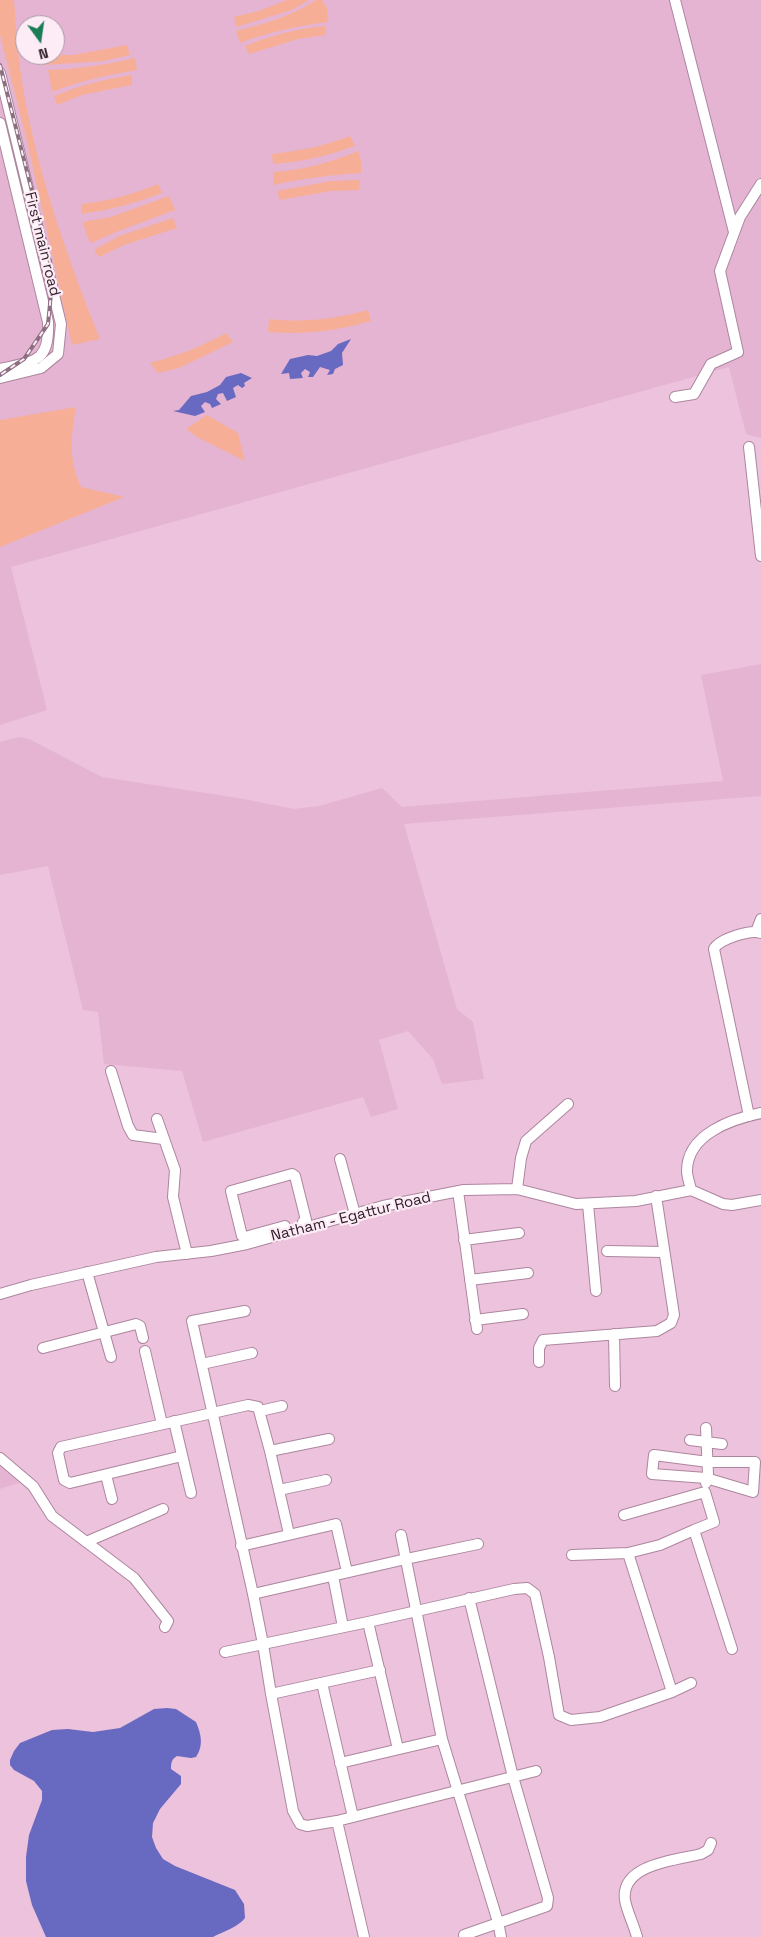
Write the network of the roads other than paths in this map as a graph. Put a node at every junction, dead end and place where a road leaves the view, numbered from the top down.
1 (675, 0) edge
2 (0, 73) edge
3 (0, 123) edge
4 (761, 184) edge
5 (734, 232) junction
6 (0, 369) edge
7 (0, 378) edge
8 (675, 397) dead end
9 (749, 447) dead end
10 (761, 556) edge
11 (761, 919) edge
12 (758, 933) edge
13 (111, 1071) dead end
14 (568, 1104) dead end
15 (761, 1113) edge
16 (749, 1116) junction
17 (157, 1119) dead end
18 (164, 1139) junction
19 (340, 1159) dead end
20 (517, 1189) junction
21 (691, 1190) junction
22 (458, 1191) junction
23 (656, 1196) junction
24 (760, 1203) edge
25 (588, 1204) junction
26 (355, 1214) junction
27 (303, 1225) junction
28 (519, 1233) dead end
29 (464, 1240) junction
30 (246, 1241) junction
31 (608, 1251) dead end
32 (663, 1252) junction
33 (187, 1254) junction
34 (87, 1272) junction
35 (528, 1272) dead end
36 (470, 1280) junction
37 (596, 1290) dead end
38 (0, 1294) edge
39 (245, 1311) dead end
40 (524, 1314) dead end
41 (104, 1332) junction
42 (614, 1334) junction
43 (143, 1338) dead end
44 (43, 1348) dead end
45 (145, 1352) dead end
46 (252, 1353) dead end
47 (111, 1357) dead end
48 (539, 1362) dead end
49 (202, 1364) junction
50 (616, 1386) dead end
51 (282, 1406) dead end
52 (260, 1411) junction
53 (212, 1413) junction
54 (174, 1421) junction
55 (162, 1424) junction
56 (706, 1428) dead end
57 (329, 1439) dead end
58 (690, 1440) dead end
59 (707, 1442) junction
60 (722, 1444) dead end
61 (270, 1451) junction
62 (182, 1456) junction
63 (0, 1458) edge
64 (708, 1462) junction
65 (106, 1475) junction
66 (706, 1478) junction
67 (326, 1480) dead end
68 (279, 1490) junction
69 (706, 1492) junction
70 (191, 1493) dead end
71 (112, 1499) dead end
72 (163, 1509) dead end
73 (624, 1515) dead end
74 (694, 1530) junction
75 (289, 1534) junction
76 (401, 1535) dead end
77 (86, 1542) junction
78 (478, 1544) dead end
79 (241, 1546) junction
80 (628, 1553) junction
81 (572, 1555) dead end
82 (406, 1559) junction
83 (347, 1572) junction
84 (333, 1576) junction
85 (253, 1594) junction
86 (469, 1598) junction
87 (415, 1610) junction
88 (368, 1622) junction
89 (165, 1627) dead end
90 (343, 1627) junction
91 (263, 1644) junction
92 (732, 1649) dead end
93 (225, 1652) dead end
94 (380, 1670) junction
95 (322, 1683) junction
96 (692, 1683) dead end
97 (672, 1692) junction
98 (271, 1694) junction
99 (442, 1739) junction
100 (398, 1749) junction
101 (340, 1763) junction
102 (536, 1771) dead end
103 (513, 1777) junction
104 (457, 1791) junction
105 (353, 1817) junction
106 (337, 1821) junction
107 (711, 1843) dead end
108 (498, 1922) junction
109 (464, 1936) dead end
110 (364, 1937) edge
111 (501, 1937) edge
112 (638, 1937) edge

1 - 5 street
2 - 7 street, First main road
3 - 6 street
4 - 5 street
5 - 8 street
9 - 10 street
11 - 12 street
12 - 16 street
13 - 18 street
14 - 20 street
15 - 16 street
16 - 21 street
17 - 18 street
18 - 33 street
19 - 26 street
20 - 22 street, Natham - Egattur Road
20 - 25 street, Natham - Egattur Road
21 - 23 street, Natham - Egattur Road
21 - 24 street
22 - 26 street, Natham - Egattur Road
22 - 29 street
23 - 25 street, Natham - Egattur Road
23 - 32 street
25 - 37 street
26 - 27 street, Natham - Egattur Road
27 - 30 street, Natham - Egattur Road
27 - 30 street
28 - 29 street
29 - 36 street
30 - 33 street, Natham - Egattur Road
31 - 32 street
32 - 42 street
33 - 34 street, Natham - Egattur Road
34 - 38 street, Natham - Egattur Road
34 - 41 street
35 - 36 street
36 - 40 street
39 - 49 street
41 - 43 street
41 - 44 street
41 - 47 street
42 - 48 street
42 - 50 street
45 - 55 street
46 - 49 street
49 - 53 street
51 - 52 street
52 - 53 street
52 - 61 street
53 - 54 street
53 - 79 street
54 - 55 street
54 - 62 street
55 - 65 street
56 - 59 street
57 - 61 street
58 - 59 street
59 - 60 street
59 - 64 street
61 - 68 street
62 - 65 street
62 - 70 street
63 - 77 street
64 - 66 street
64 - 66 street
64 - 66 street
65 - 71 street
66 - 69 street
67 - 68 street
68 - 75 street
69 - 73 street
69 - 74 street
72 - 77 street
74 - 80 street
74 - 92 street
75 - 79 street
75 - 83 street
76 - 82 street
77 - 89 street
78 - 82 street
79 - 85 street
80 - 81 street
80 - 97 street
82 - 83 street
82 - 87 street
83 - 84 street
84 - 85 street
84 - 90 street
85 - 91 street
86 - 87 street
86 - 97 street
86 - 103 street
87 - 88 street
87 - 99 street
88 - 90 street
88 - 94 street
90 - 91 street
91 - 93 street
91 - 98 street
94 - 95 street
94 - 100 street
95 - 98 street
95 - 101 street
96 - 97 street
98 - 106 street
99 - 100 street
99 - 104 street
100 - 101 street
101 - 105 street
102 - 103 street
103 - 104 street
103 - 108 street
104 - 105 street
104 - 108 street
105 - 106 street
106 - 110 street
107 - 112 street
108 - 109 street
108 - 111 street

